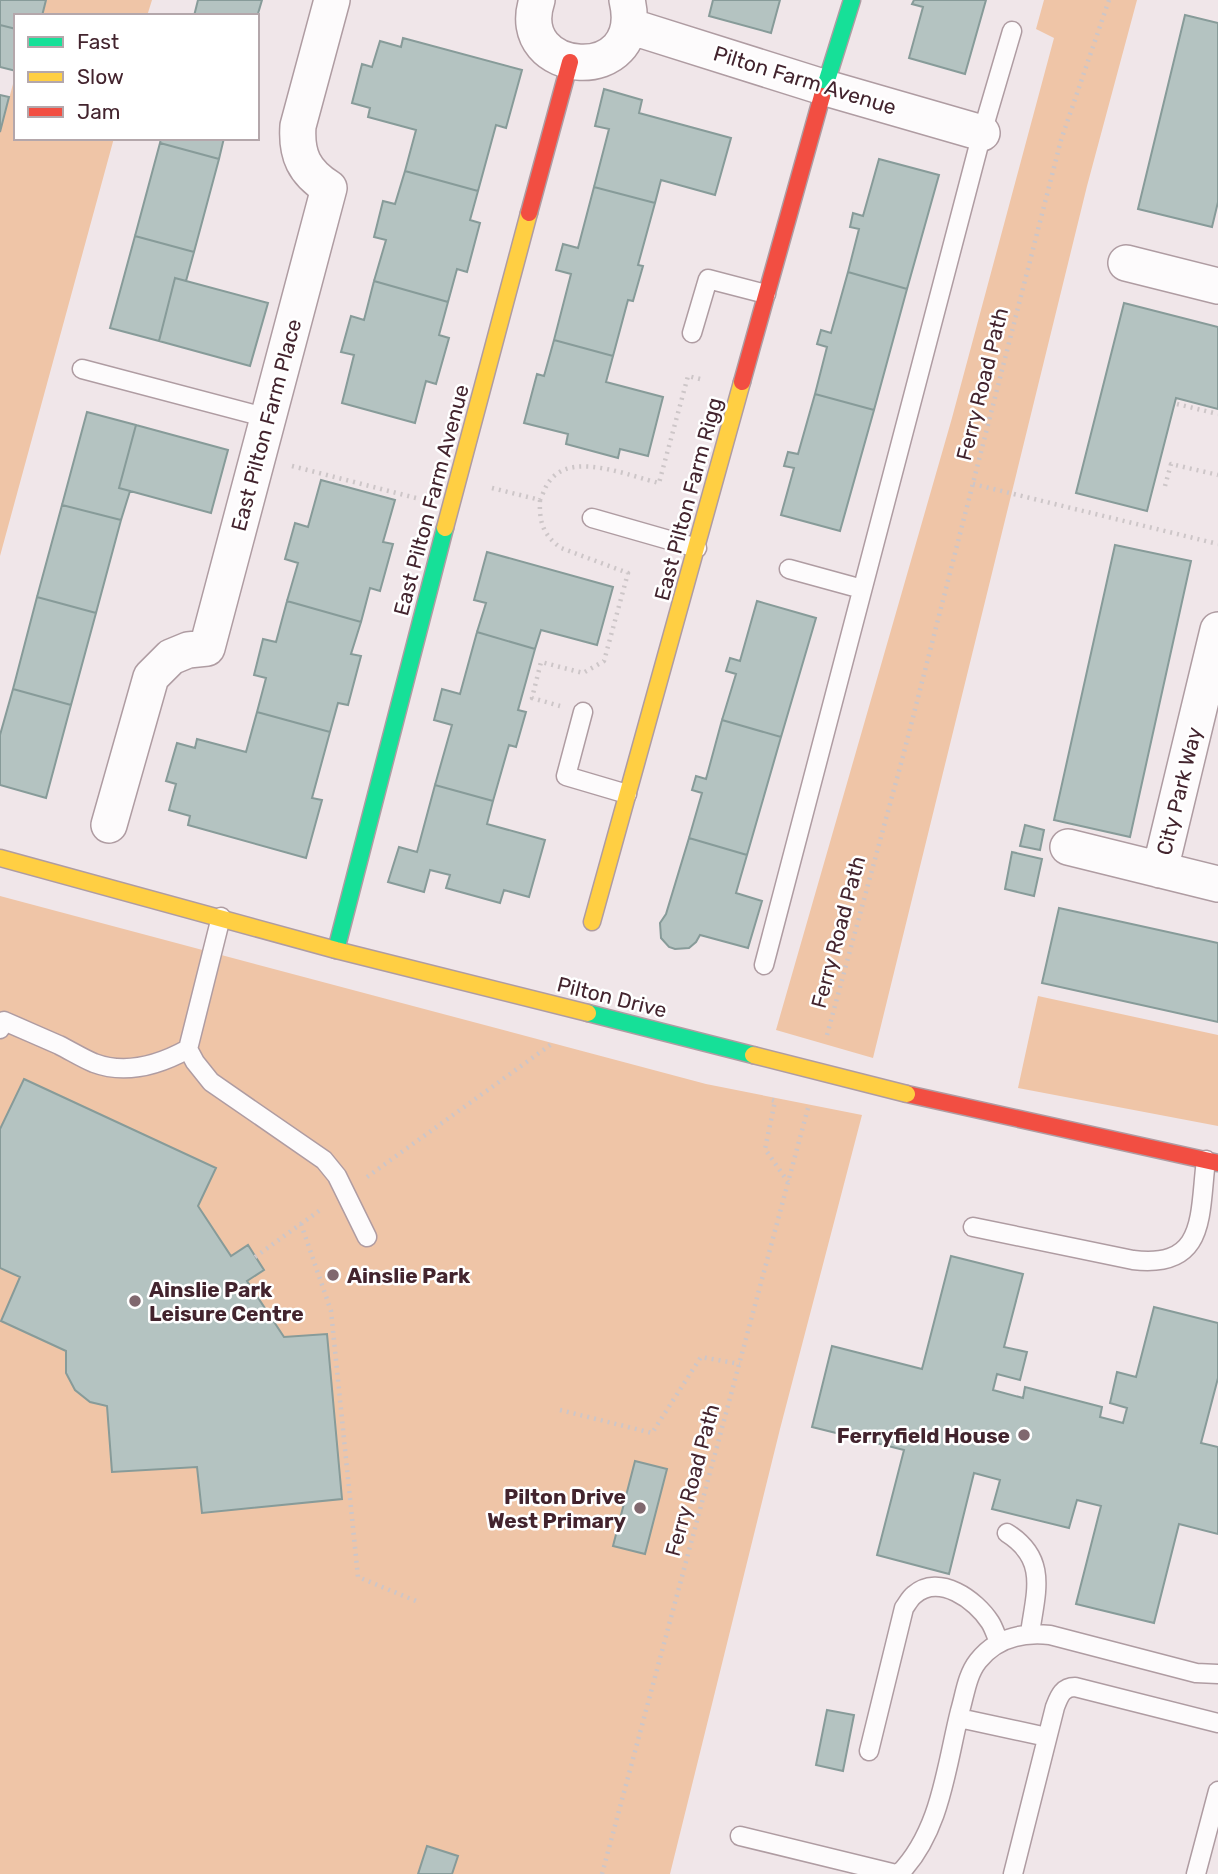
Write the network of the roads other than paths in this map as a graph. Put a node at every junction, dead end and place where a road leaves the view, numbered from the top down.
1 (332, 0) edge
2 (852, 0) edge
3 (528, 2) edge
4 (628, 13) edge
5 (1012, 31) dead end
6 (570, 62) junction
7 (826, 88) junction
8 (982, 133) junction
9 (1126, 263) dead end
10 (1218, 286) edge
11 (766, 294) junction
12 (692, 333) dead end
13 (82, 369) dead end
14 (268, 418) junction
15 (592, 518) dead end
16 (697, 548) junction
17 (789, 569) dead end
18 (862, 589) junction
19 (1218, 631) edge
20 (583, 712) road end
21 (627, 794) junction
22 (109, 825) dead end
23 (1068, 847) dead end
24 (0, 858) edge
25 (1160, 870) junction
26 (1218, 884) edge
27 (221, 917) junction
28 (592, 922) dead end
29 (336, 950) junction
30 (764, 965) dead end
31 (0, 1028) edge
32 (188, 1048) junction
33 (1212, 1162) edge
34 (974, 1227) dead end
35 (367, 1237) dead end
36 (1007, 1533) dead end
37 (1030, 1633) junction
38 (999, 1643) junction
39 (1218, 1674) edge
40 (959, 1718) junction
41 (1218, 1723) edge
42 (1047, 1737) junction
43 (869, 1751) dead end
44 (1218, 1790) edge
45 (740, 1836) dead end
46 (897, 1874) edge
47 (1013, 1874) edge
48 (1196, 1874) edge

1 - 14 street, East Pilton Farm Place
2 - 7 street, East Pilton Farm Rigg
3 - 6 street
4 - 6 street, Pilton Farm Avenue
4 - 7 street, Pilton Farm Avenue
5 - 8 lane
6 - 29 street, East Pilton Farm Avenue
7 - 8 street, Pilton Farm Avenue
7 - 11 street, East Pilton Farm Rigg
8 - 18 lane
9 - 10 street
11 - 12 lane
11 - 16 street, East Pilton Farm Rigg
13 - 14 lane
14 - 22 street, East Pilton Farm Place
15 - 16 lane
16 - 21 street, East Pilton Farm Rigg
17 - 18 lane
18 - 30 lane
19 - 25 street, City Park Way
20 - 21 lane
21 - 28 street, East Pilton Farm Rigg
23 - 25 street, City Park Way
24 - 27 street, Pilton Drive
25 - 26 street, City Park Way
27 - 29 street, Pilton Drive
27 - 32 lane
29 - 33 street, Pilton Drive, bridge
31 - 32 lane
32 - 35 lane
33 - 34 lane
36 - 37 lane
37 - 38 lane
37 - 39 lane
38 - 40 lane
38 - 43 lane
40 - 42 lane
40 - 46 lane
41 - 42 lane
42 - 47 lane
44 - 48 lane
45 - 46 lane

